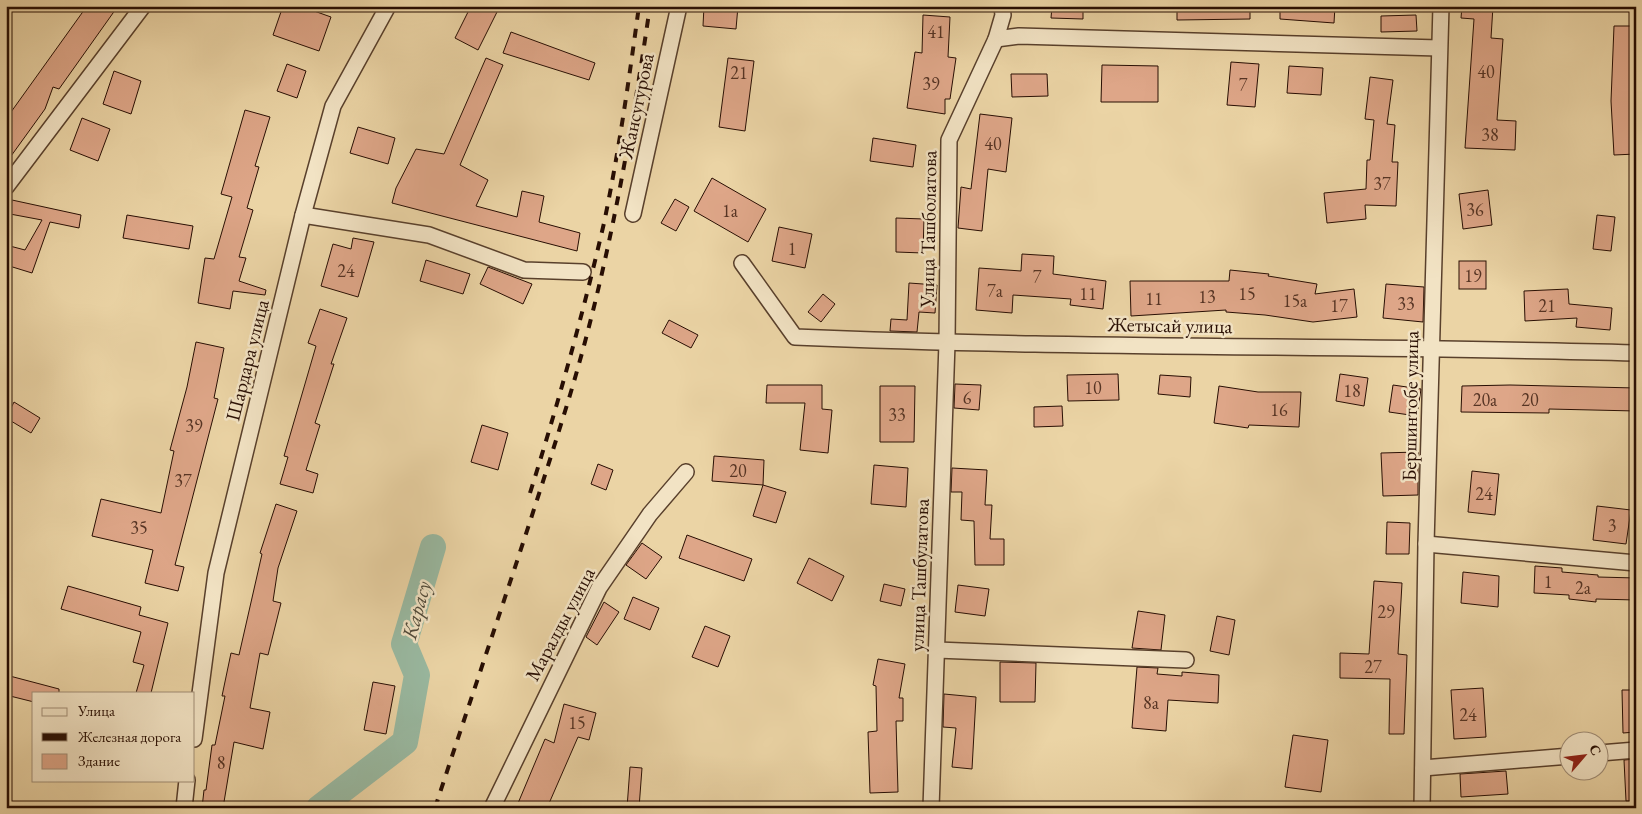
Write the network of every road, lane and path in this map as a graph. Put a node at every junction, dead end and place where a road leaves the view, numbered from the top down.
1 (143, 6) edge
2 (388, 6) edge
3 (679, 6) edge
4 (1002, 6) edge
5 (1441, 6) edge
6 (996, 39) junction
7 (1439, 48) junction
8 (6, 187) edge
9 (633, 214) dead end
10 (303, 215) junction
11 (742, 263) dead end
12 (583, 272) dead end
13 (947, 343) junction
14 (1431, 347) junction
15 (1636, 354) edge
16 (686, 472) dead end
17 (1426, 544) junction
18 (1636, 563) edge
19 (937, 650) junction
20 (1186, 660) dead end
21 (195, 731) edge
22 (1636, 750) edge
23 (1610, 752) edge
24 (1560, 757) edge
25 (1423, 768) junction
26 (187, 782) edge
27 (184, 808) edge
28 (492, 808) edge
29 (931, 808) edge
30 (1422, 808) edge

1 - 8 street
2 - 10 street, Шардара улица
3 - 9 street, Жансугурова
4 - 6 street, Улица Ташболатова
5 - 7 street, Бершинтобе улица
6 - 7 street
6 - 13 street, Улица Ташболатова
7 - 14 street, Бершинтобе улица
10 - 12 street
10 - 21 street, Шардара улица
11 - 13 street, Жетысай улица
13 - 14 street, Жетысай улица
13 - 19 street, улица Ташбулатова
14 - 15 street, Жетысай улица
14 - 17 street, Бершинтобе улица
16 - 28 street, Маралды улица
17 - 18 street
17 - 25 street, Бершинтобе улица
19 - 20 street
19 - 29 street, улица Ташбулатова
22 - 23 street
24 - 25 street
25 - 30 street, Бершинтобе улица
26 - 27 street

